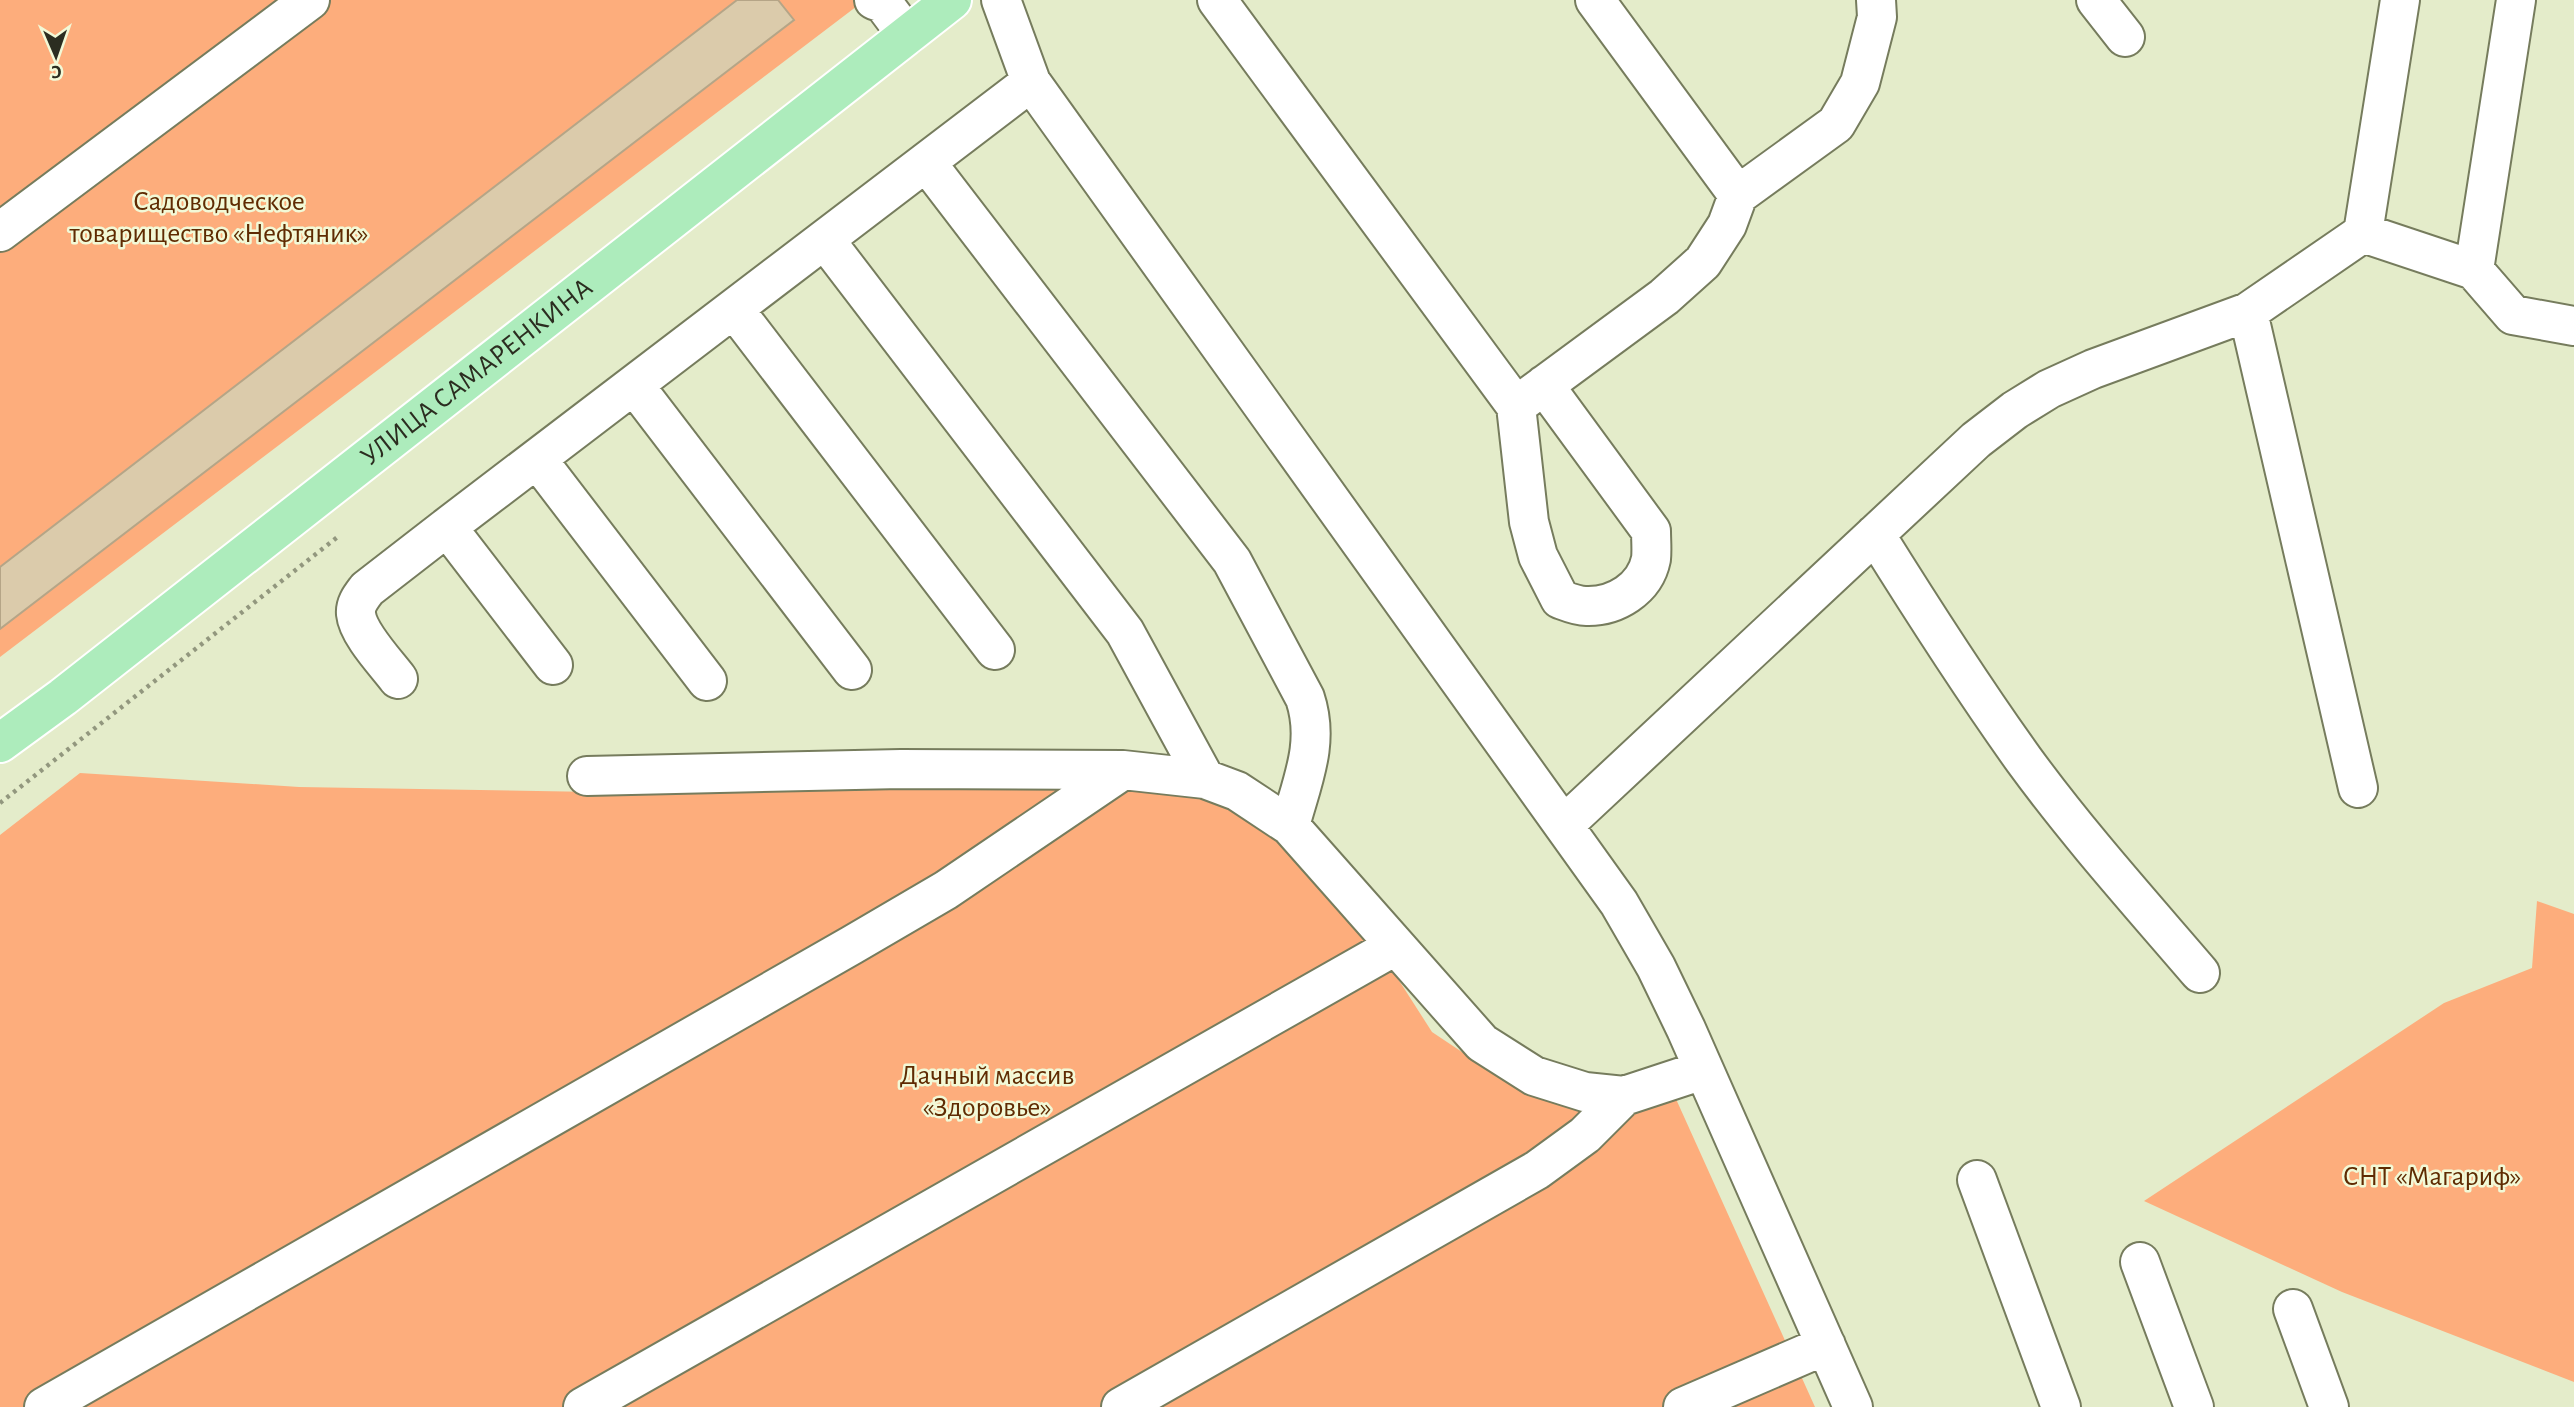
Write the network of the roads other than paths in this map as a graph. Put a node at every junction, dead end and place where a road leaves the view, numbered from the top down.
1 (310, 0) edge
2 (874, 0) edge
3 (952, 0) edge
4 (1001, 0) edge
5 (1217, 0) edge
6 (1595, 0) edge
7 (1876, 0) edge
8 (2096, 0) edge
9 (2400, 0) edge
10 (2516, 0) edge
11 (907, 35) junction
12 (2125, 37) dead end
13 (1031, 82) junction
14 (926, 162) junction
15 (1738, 195) junction
16 (0, 232) edge
17 (2363, 233) junction
18 (825, 240) junction
19 (2474, 270) junction
20 (734, 309) junction
21 (2248, 312) junction
22 (2574, 326) edge
23 (634, 386) junction
24 (1530, 396) junction
25 (537, 459) junction
26 (447, 527) junction
27 (1875, 534) junction
28 (995, 650) dead end
29 (553, 665) dead end
30 (852, 670) dead end
31 (398, 680) dead end
32 (707, 681) dead end
33 (0, 743) edge
34 (1123, 770) junction
35 (587, 776) dead end
36 (1205, 779) junction
37 (2357, 788) dead end
38 (1565, 824) junction
39 (1290, 826) junction
40 (1395, 946) junction
41 (2200, 973) dead end
42 (1703, 1070) junction
43 (1624, 1096) junction
44 (1977, 1180) dead end
45 (2140, 1262) dead end
46 (2293, 1309) dead end
47 (1826, 1345) junction
48 (44, 1407) edge
49 (583, 1407) edge
50 (1121, 1407) edge
51 (1683, 1407) edge
52 (1853, 1407) edge
53 (2061, 1407) edge
54 (2194, 1407) edge
55 (2329, 1407) edge

1 - 16 lane
2 - 11 lane
3 - 11 main road, УЛИЦА САМАРЕНКИНА
4 - 13 lane
5 - 24 lane
6 - 15 lane
7 - 15 lane
8 - 12 lane
9 - 17 lane
10 - 19 lane
11 - 33 main road, УЛИЦА САМАРЕНКИНА
13 - 14 lane
13 - 38 lane
14 - 18 lane
14 - 39 lane
15 - 24 lane
17 - 19 lane
17 - 21 lane
18 - 20 lane
18 - 36 lane
19 - 22 lane
20 - 23 lane
20 - 28 lane
21 - 27 lane
21 - 37 lane
23 - 25 lane
23 - 30 lane
24 - 24 lane
25 - 26 lane
25 - 32 lane
26 - 29 lane
26 - 31 lane
27 - 38 lane
27 - 41 lane
34 - 35 lane
34 - 36 lane
34 - 48 lane
36 - 39 lane
38 - 42 lane
39 - 40 lane
40 - 43 lane
40 - 49 lane
42 - 43 lane
42 - 47 lane
43 - 50 lane
44 - 53 lane
45 - 54 lane
46 - 55 lane
47 - 51 lane
47 - 52 lane

